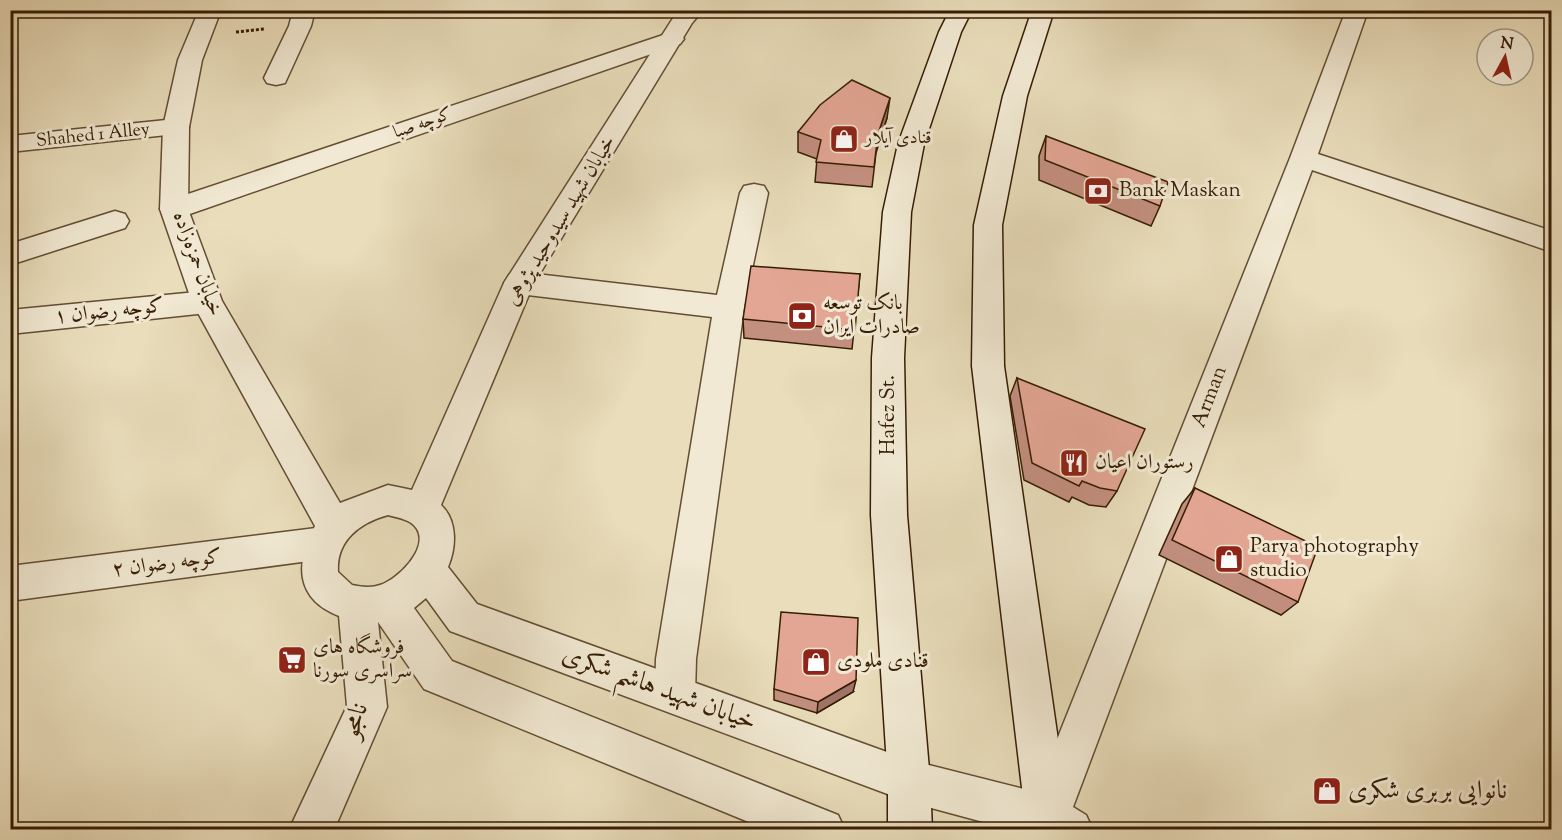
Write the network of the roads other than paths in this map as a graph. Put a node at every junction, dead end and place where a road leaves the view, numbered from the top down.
1 (16, 10) edge
2 (692, 10) edge
3 (961, 10) edge
4 (1043, 10) edge
5 (1357, 10) edge
6 (10, 11) edge
7 (302, 18) edge
8 (205, 23) edge
9 (672, 39) junction
10 (276, 78) dead end
11 (176, 127) junction
12 (10, 144) edge
13 (1303, 158) junction
14 (754, 193) dead end
15 (174, 209) junction
16 (115, 221) dead end
17 (1551, 242) edge
18 (10, 255) edge
19 (519, 284) junction
20 (207, 302) junction
21 (729, 308) junction
22 (10, 322) edge
23 (422, 508) junction
24 (330, 536) junction
25 (428, 571) junction
26 (10, 584) edge
27 (371, 603) junction
28 (675, 694) junction
29 (909, 781) junction
30 (1045, 826) edge
31 (311, 830) edge
32 (823, 830) edge
33 (910, 830) edge

1 - 6 street
2 - 9 street, خیابان شهید سیدوحید پژوهی
3 - 29 street, Hafez St.
4 - 30 street
5 - 13 street, Arman
7 - 10 street
8 - 11 street, خیابان حمزه‌زاده
9 - 15 street, کوچه صبا
9 - 19 street, خیابان شهید سیدوحید پژوهی
11 - 12 street, Shahed 1 Alley
11 - 15 street, خیابان حمزه‌زاده
13 - 17 street
13 - 30 street, Arman
14 - 21 street
15 - 20 street, خیابان حمزه‌زاده
16 - 18 street
19 - 21 street
19 - 23 street, خیابان شهید سیدوحید پژوهی
20 - 22 street, کوچه رضوان ۱
20 - 24 street, خیابان حمزه‌زاده
21 - 28 street
23 - 24 street
23 - 25 street
24 - 26 street, کوچه رضوان ۲
24 - 27 street
25 - 27 street
25 - 28 street, خیابان شهید هاشم شکری
27 - 31 street, نامجو
27 - 32 street
28 - 29 street, خیابان شهید هاشم شکری
29 - 30 street, خیابان شهید هاشم شکری
29 - 33 street, Hafez St.

